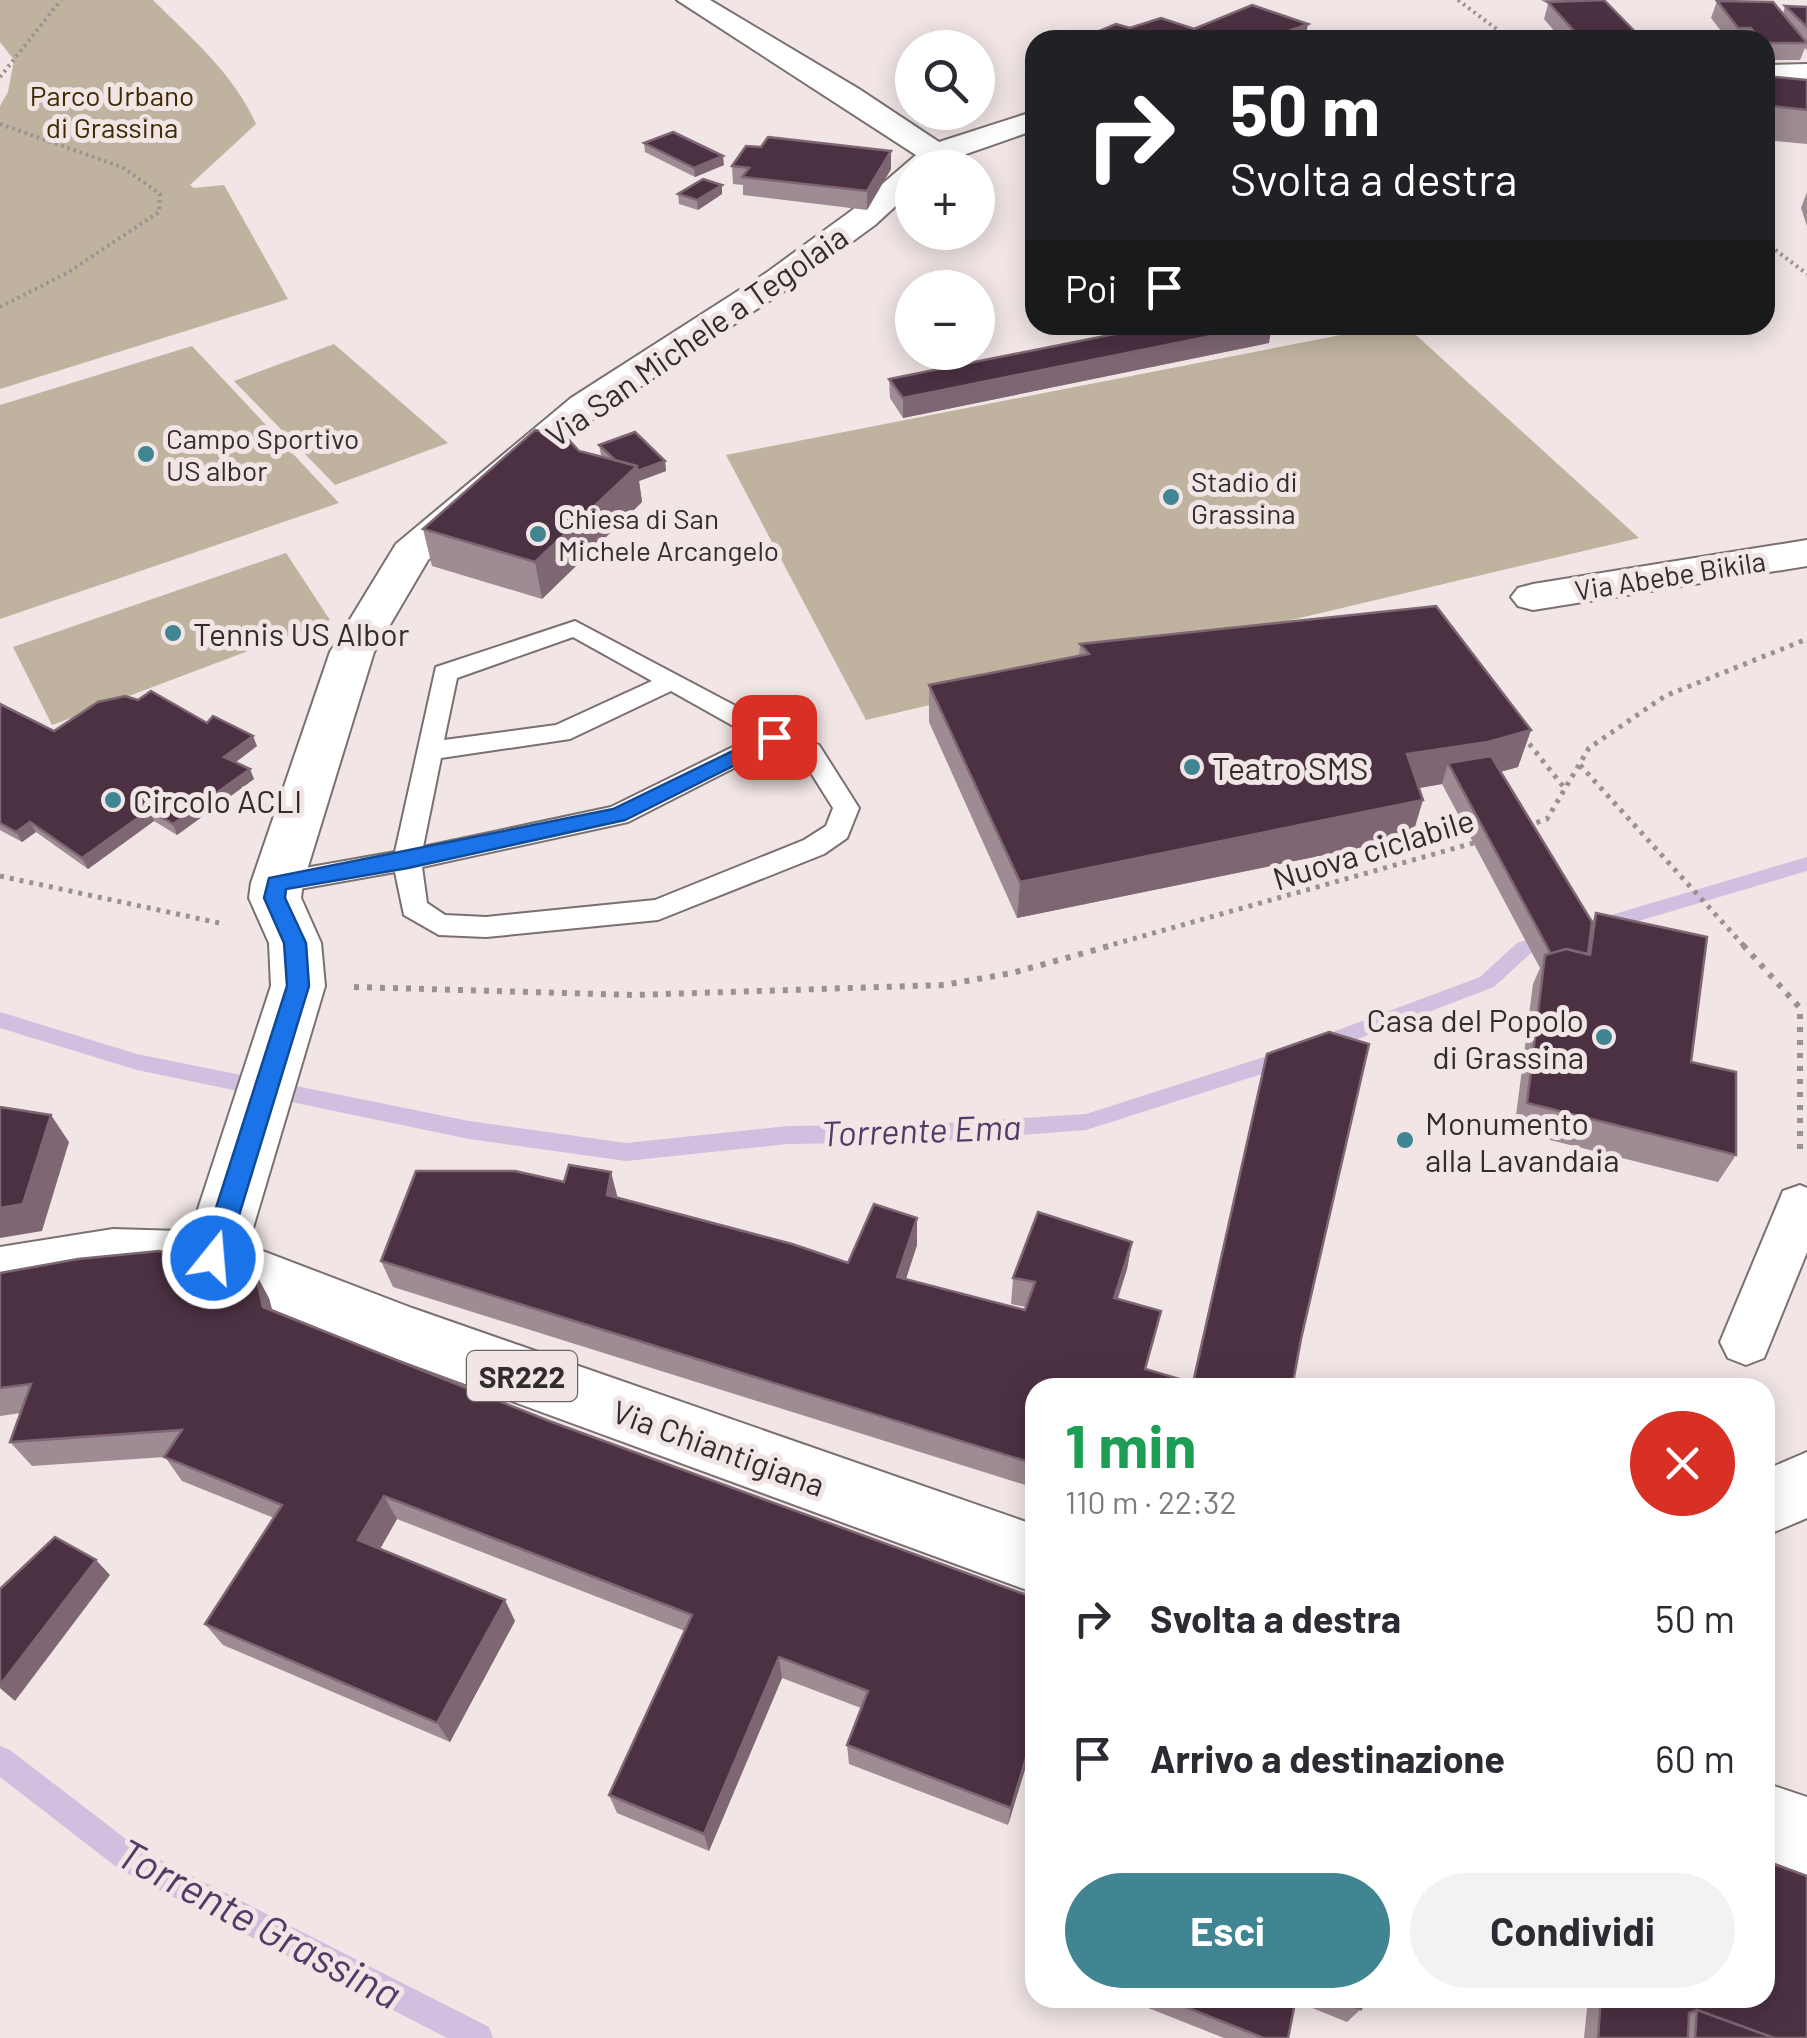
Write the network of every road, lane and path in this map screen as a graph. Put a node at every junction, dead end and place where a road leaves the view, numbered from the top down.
1 (61, 0) edge
2 (691, 0) edge
3 (1458, 0) edge
4 (1497, 30) edge
5 (1807, 73) edge
6 (1775, 74) edge
7 (0, 76) edge
8 (0, 124) edge
9 (1025, 124) edge
10 (906, 150) edge
11 (962, 150) edge
12 (895, 191) edge
13 (1775, 250) edge
14 (1807, 274) edge
15 (0, 307) edge
16 (1807, 552) edge
17 (1533, 597) dead end
18 (1807, 639) edge
19 (672, 681) junction
20 (1519, 730) edge
21 (774, 737) junction
22 (430, 750) junction
23 (1580, 765) junction
24 (1566, 790) junction
25 (1514, 830) edge
26 (1481, 840) edge
27 (408, 860) junction
28 (277, 883) junction
29 (1012, 973) dead end
30 (1800, 1206) joint
31 (213, 1258) junction
32 (0, 1274) edge
33 (1746, 1342) dead end
34 (1807, 1484) edge
35 (1775, 1499) edge
36 (1025, 1555) edge
37 (1775, 1825) edge
38 (1807, 1836) edge

1 - 7 path
2 - 10 street
3 - 4 path
5 - 6 street
8 - 15 path
9 - 11 street
12 - 28 street, Via San Michele a Tegolaia
13 - 14 path
16 - 17 street, Via Abebe Bikila
18 - 23 path, Nuova ciclabile
19 - 21 lane
19 - 22 lane
19 - 22 lane
20 - 24 path
21 - 27 lane
21 - 27 lane
22 - 27 lane
23 - 24 path, Nuova ciclabile
23 - 30 path
24 - 25 path, Nuova ciclabile
26 - 29 path, Nuova ciclabile
27 - 28 lane
28 - 31 street
30 - 33 street
31 - 32 street, Via Chiantigiana / SR222
31 - 36 street, Via Chiantigiana / SR222
34 - 35 street
37 - 38 street

